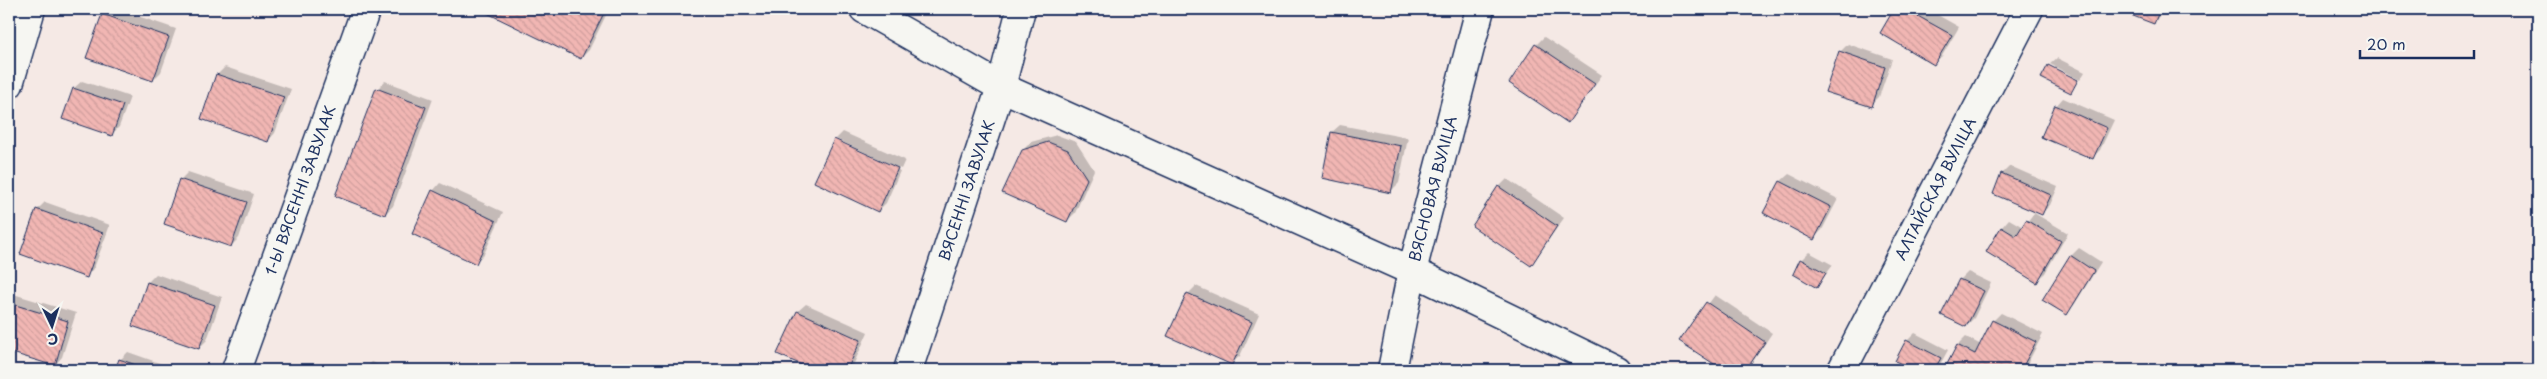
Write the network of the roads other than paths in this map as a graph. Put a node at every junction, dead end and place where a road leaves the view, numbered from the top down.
1 (30, 9) edge
2 (366, 9) edge
3 (864, 9) edge
4 (1021, 9) edge
5 (1480, 9) edge
6 (2029, 9) edge
7 (9, 84) edge
8 (1001, 87) junction
9 (1412, 271) junction
10 (236, 370) edge
11 (908, 370) edge
12 (1392, 370) edge
13 (1616, 370) edge
14 (1842, 370) edge

1 - 7 street
2 - 10 street, 1-Ы ВЯСЕННІ ЗАВУЛАК
3 - 8 street
4 - 8 street, ВЯСЕННІ ЗАВУЛАК
5 - 9 street, ВЯСНОВАЯ ВУЛІЦА
6 - 14 street, АЛТАЙСКАЯ ВУЛІЦА
8 - 9 street
8 - 11 street, ВЯСЕННІ ЗАВУЛАК
9 - 12 street, ВЯСНОВАЯ ВУЛІЦА
9 - 13 street

